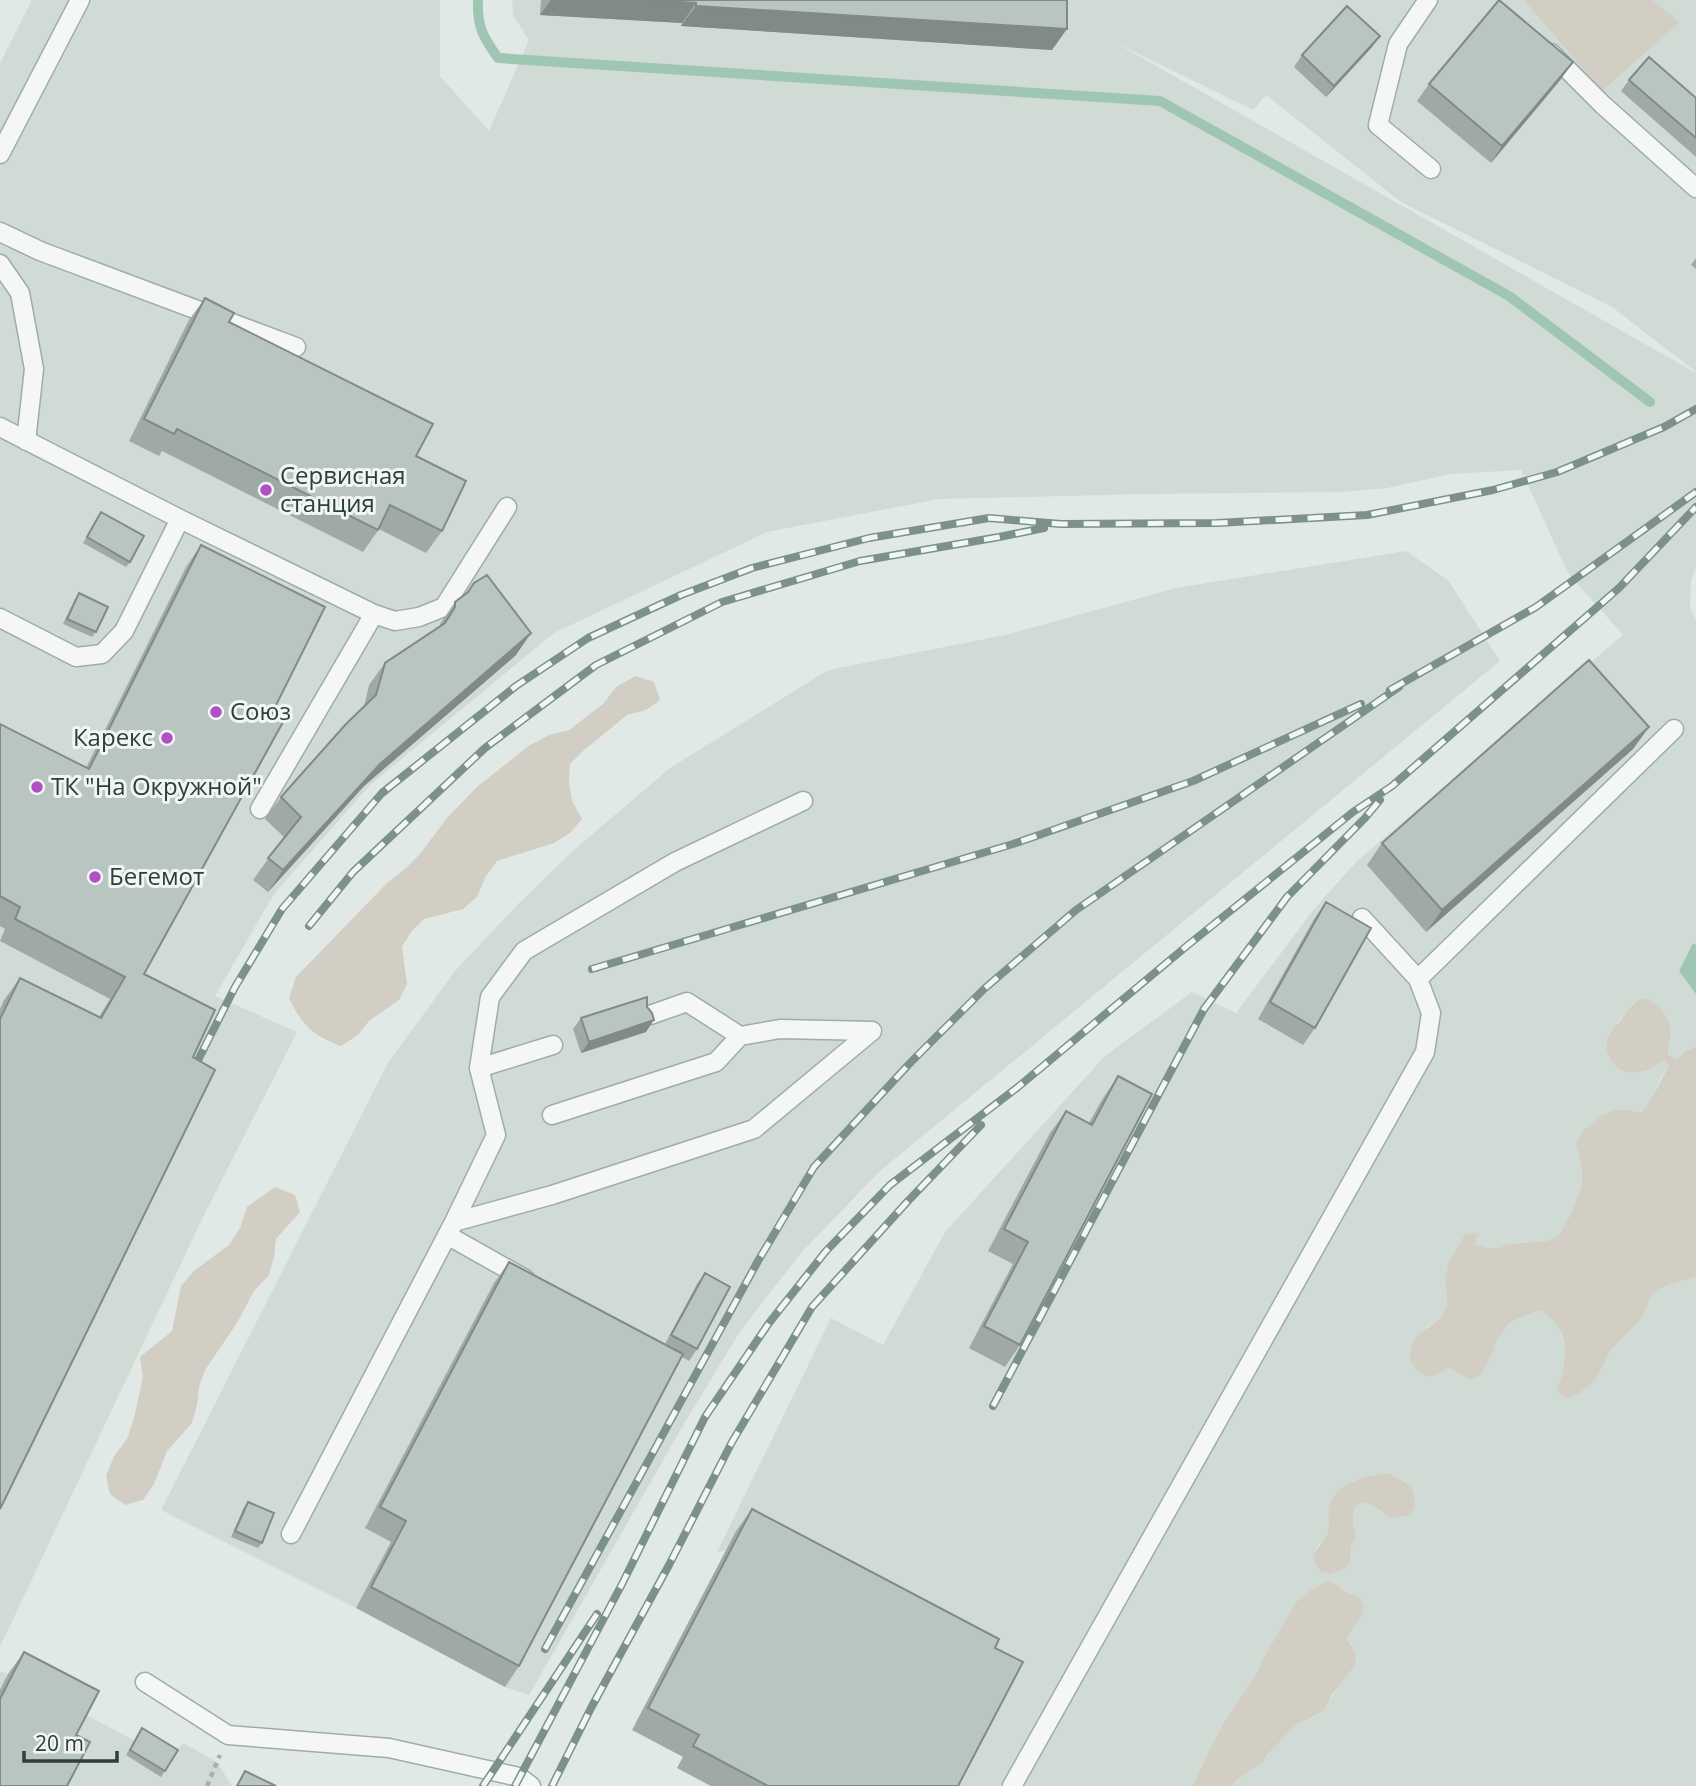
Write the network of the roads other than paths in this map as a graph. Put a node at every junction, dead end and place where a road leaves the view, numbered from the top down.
1 (80, 0) edge
2 (1428, 0) edge
3 (1538, 41) edge
4 (0, 153) edge
5 (1431, 169) dead end
6 (1696, 188) edge
7 (0, 232) edge
8 (0, 264) edge
9 (296, 347) dead end
10 (0, 427) edge
11 (26, 441) junction
12 (507, 507) dead end
13 (180, 519) junction
14 (373, 614) junction
15 (0, 618) edge
16 (1674, 729) dead end
17 (803, 801) dead end
18 (260, 808) dead end
19 (1362, 918) dead end
20 (1418, 979) junction
21 (650, 1015) edge
22 (740, 1037) junction
23 (553, 1045) dead end
24 (479, 1068) junction
25 (552, 1115) dead end
26 (450, 1228) junction
27 (539, 1287) edge
28 (291, 1534) dead end
29 (145, 1682) dead end
30 (531, 1786) edge
31 (1012, 1786) edge

1 - 4 lane
2 - 5 lane
3 - 6 lane
7 - 9 lane
8 - 11 lane
10 - 11 lane
11 - 13 lane
12 - 14 lane
13 - 14 lane
13 - 15 lane
14 - 18 lane
16 - 20 lane
17 - 24 lane
19 - 20 lane
20 - 31 lane
21 - 22 lane
22 - 25 lane
22 - 26 lane
23 - 24 lane
24 - 26 lane
26 - 27 lane
26 - 28 lane
29 - 30 lane

